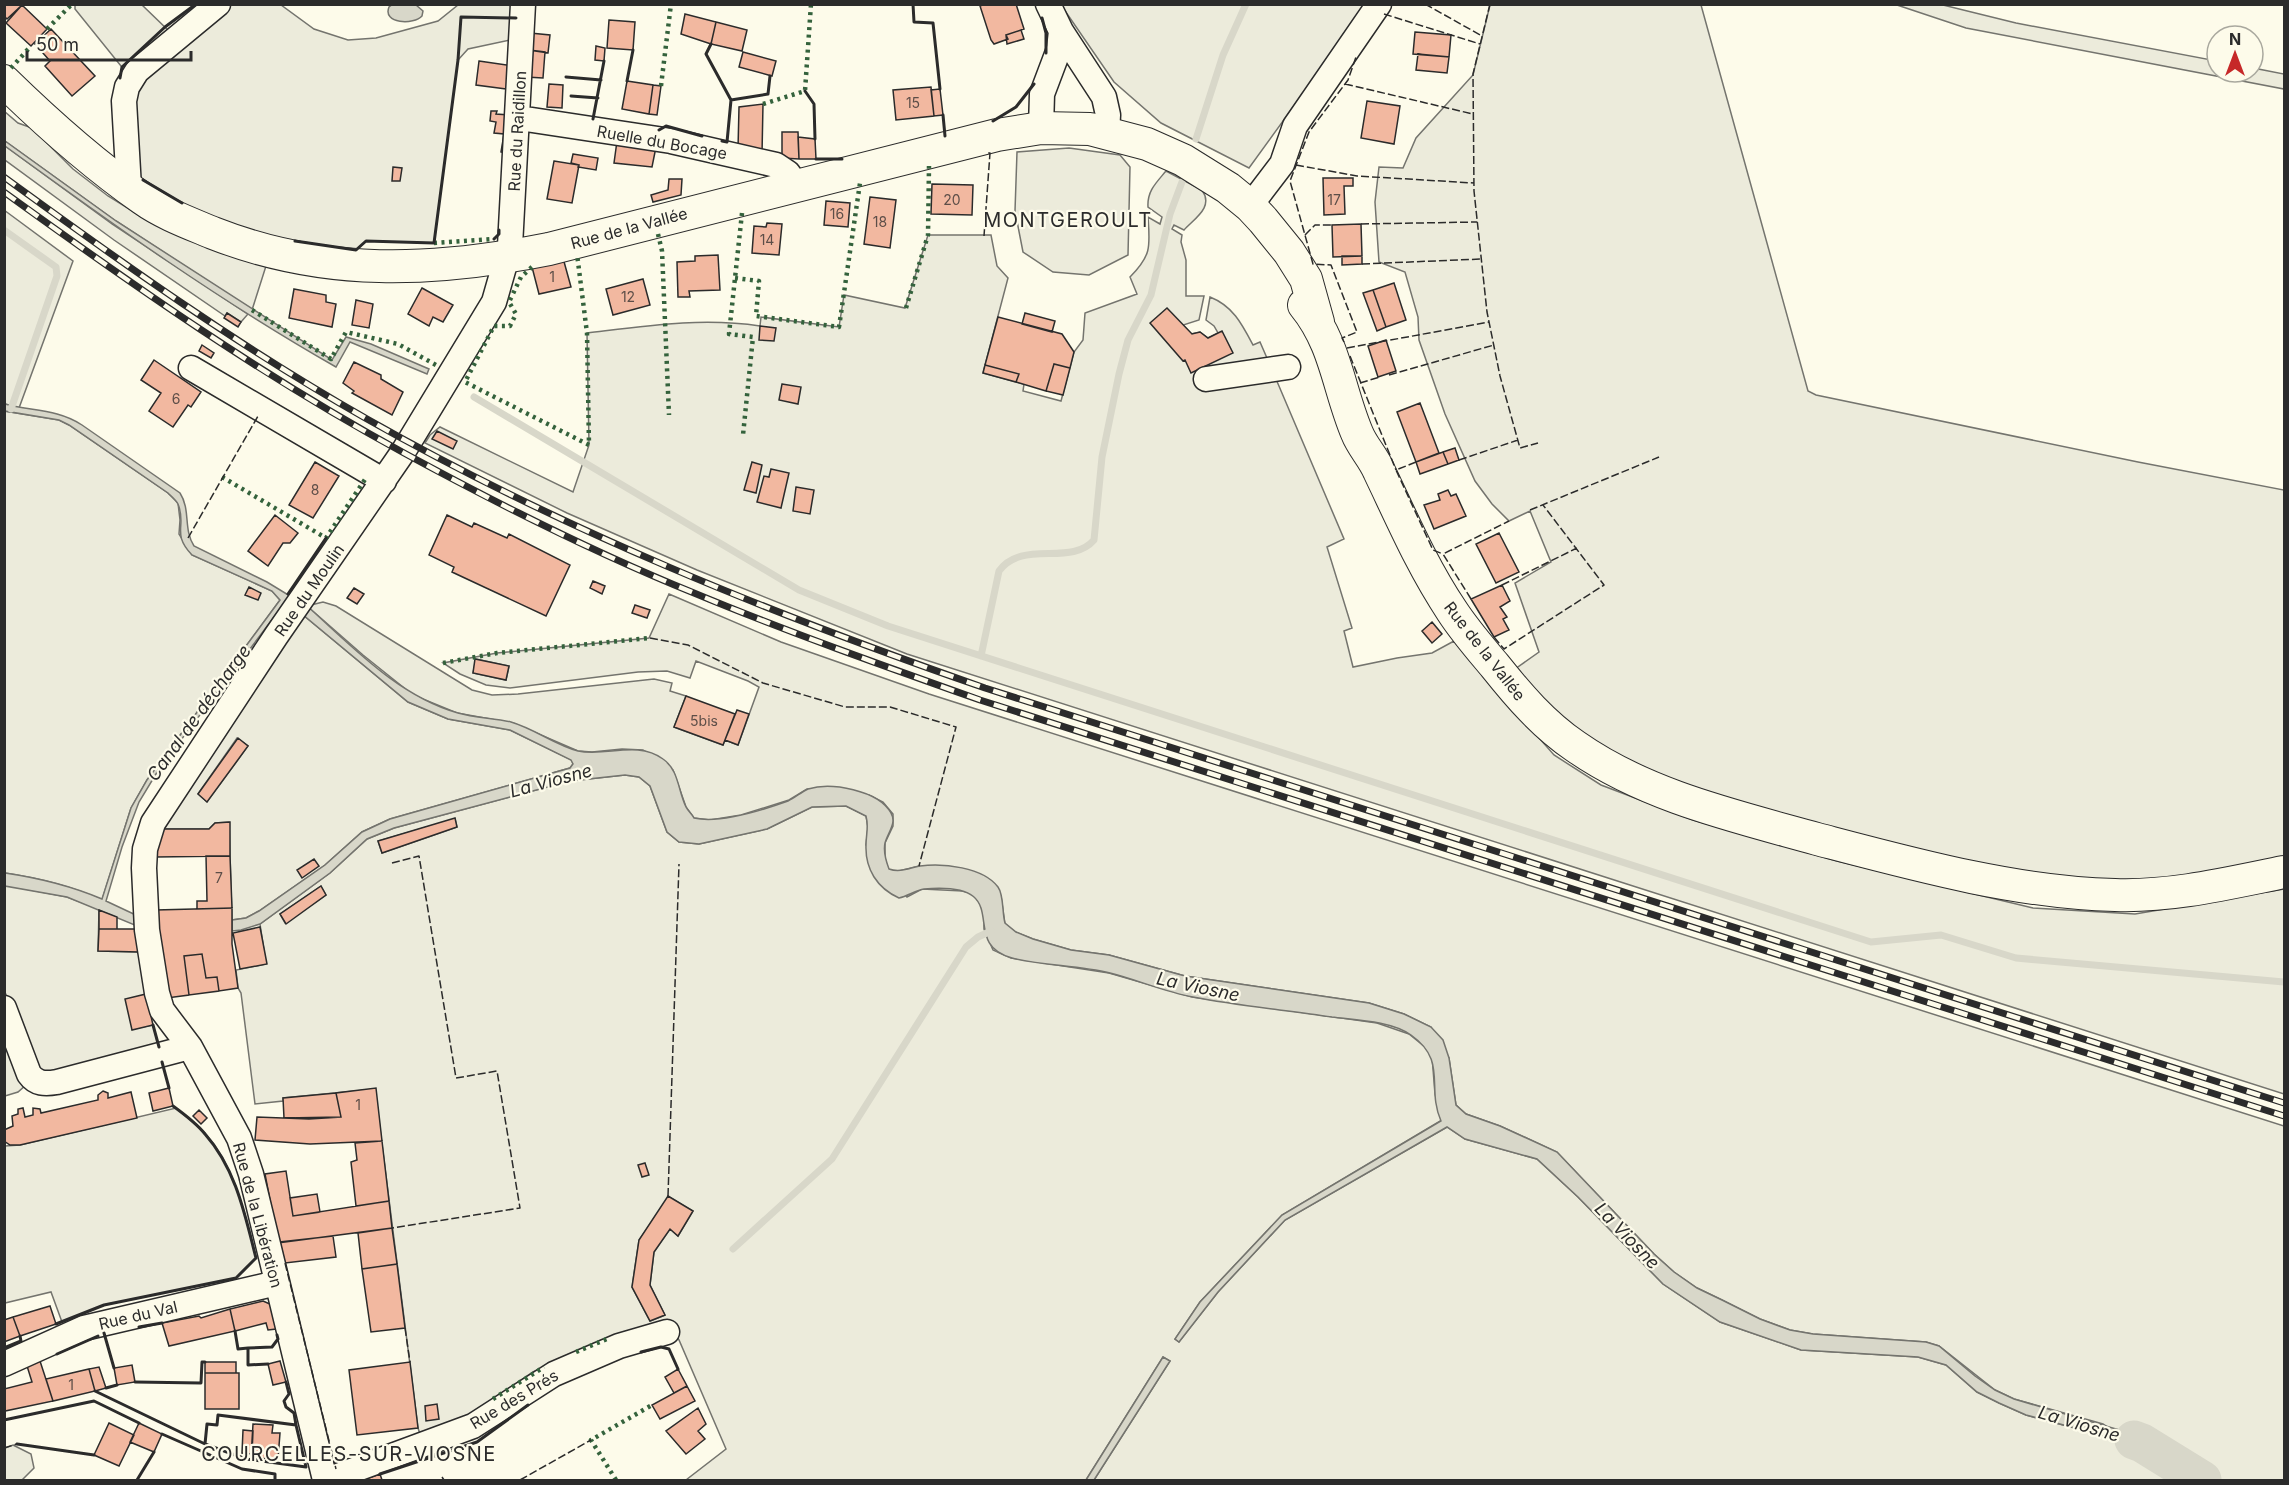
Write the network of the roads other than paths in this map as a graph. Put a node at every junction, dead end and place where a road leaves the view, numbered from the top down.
1 (218, 4) edge
2 (524, 4) edge
3 (1047, 4) edge
4 (1379, 4) edge
5 (1061, 30) junction
6 (4, 81) edge
7 (519, 118) junction
8 (1041, 128) junction
9 (1107, 132) junction
10 (797, 186) junction
11 (129, 188) junction
12 (1250, 206) junction
13 (508, 257) junction
14 (1287, 367) dead end
15 (191, 368) dead end
16 (1206, 379) dead end
17 (384, 481) junction
18 (2284, 872) edge
19 (148, 927) joint
20 (4, 1008) edge
21 (190, 1047) junction
22 (277, 1283) junction
23 (668, 1332) dead end
24 (4, 1364) edge
25 (326, 1480) edge

1 - 11 street
2 - 7 street, Rue du Raidillon
3 - 5 street
4 - 12 street
5 - 8 street
5 - 9 street
6 - 11 main road, Rue de la Vallée
7 - 10 street, Ruelle du Bocage
7 - 13 street, Rue du Raidillon
8 - 9 main road, Rue de la Vallée
8 - 10 main road, Rue de la Vallée
9 - 12 main road, Rue de la Vallée
10 - 13 main road, Rue de la Vallée
11 - 13 main road, Rue de la Vallée
12 - 18 main road, Rue de la Vallée
13 - 17 street, Rue du Moulin
14 - 16 street
15 - 17 street
17 - 19 street, Rue du Moulin
19 - 21 street, Rue de la Libération
20 - 21 street
21 - 22 street, Rue de la Libération
22 - 24 street, Rue du Val
22 - 25 street, Rue de la Libération
23 - 25 street, Rue des Prés

